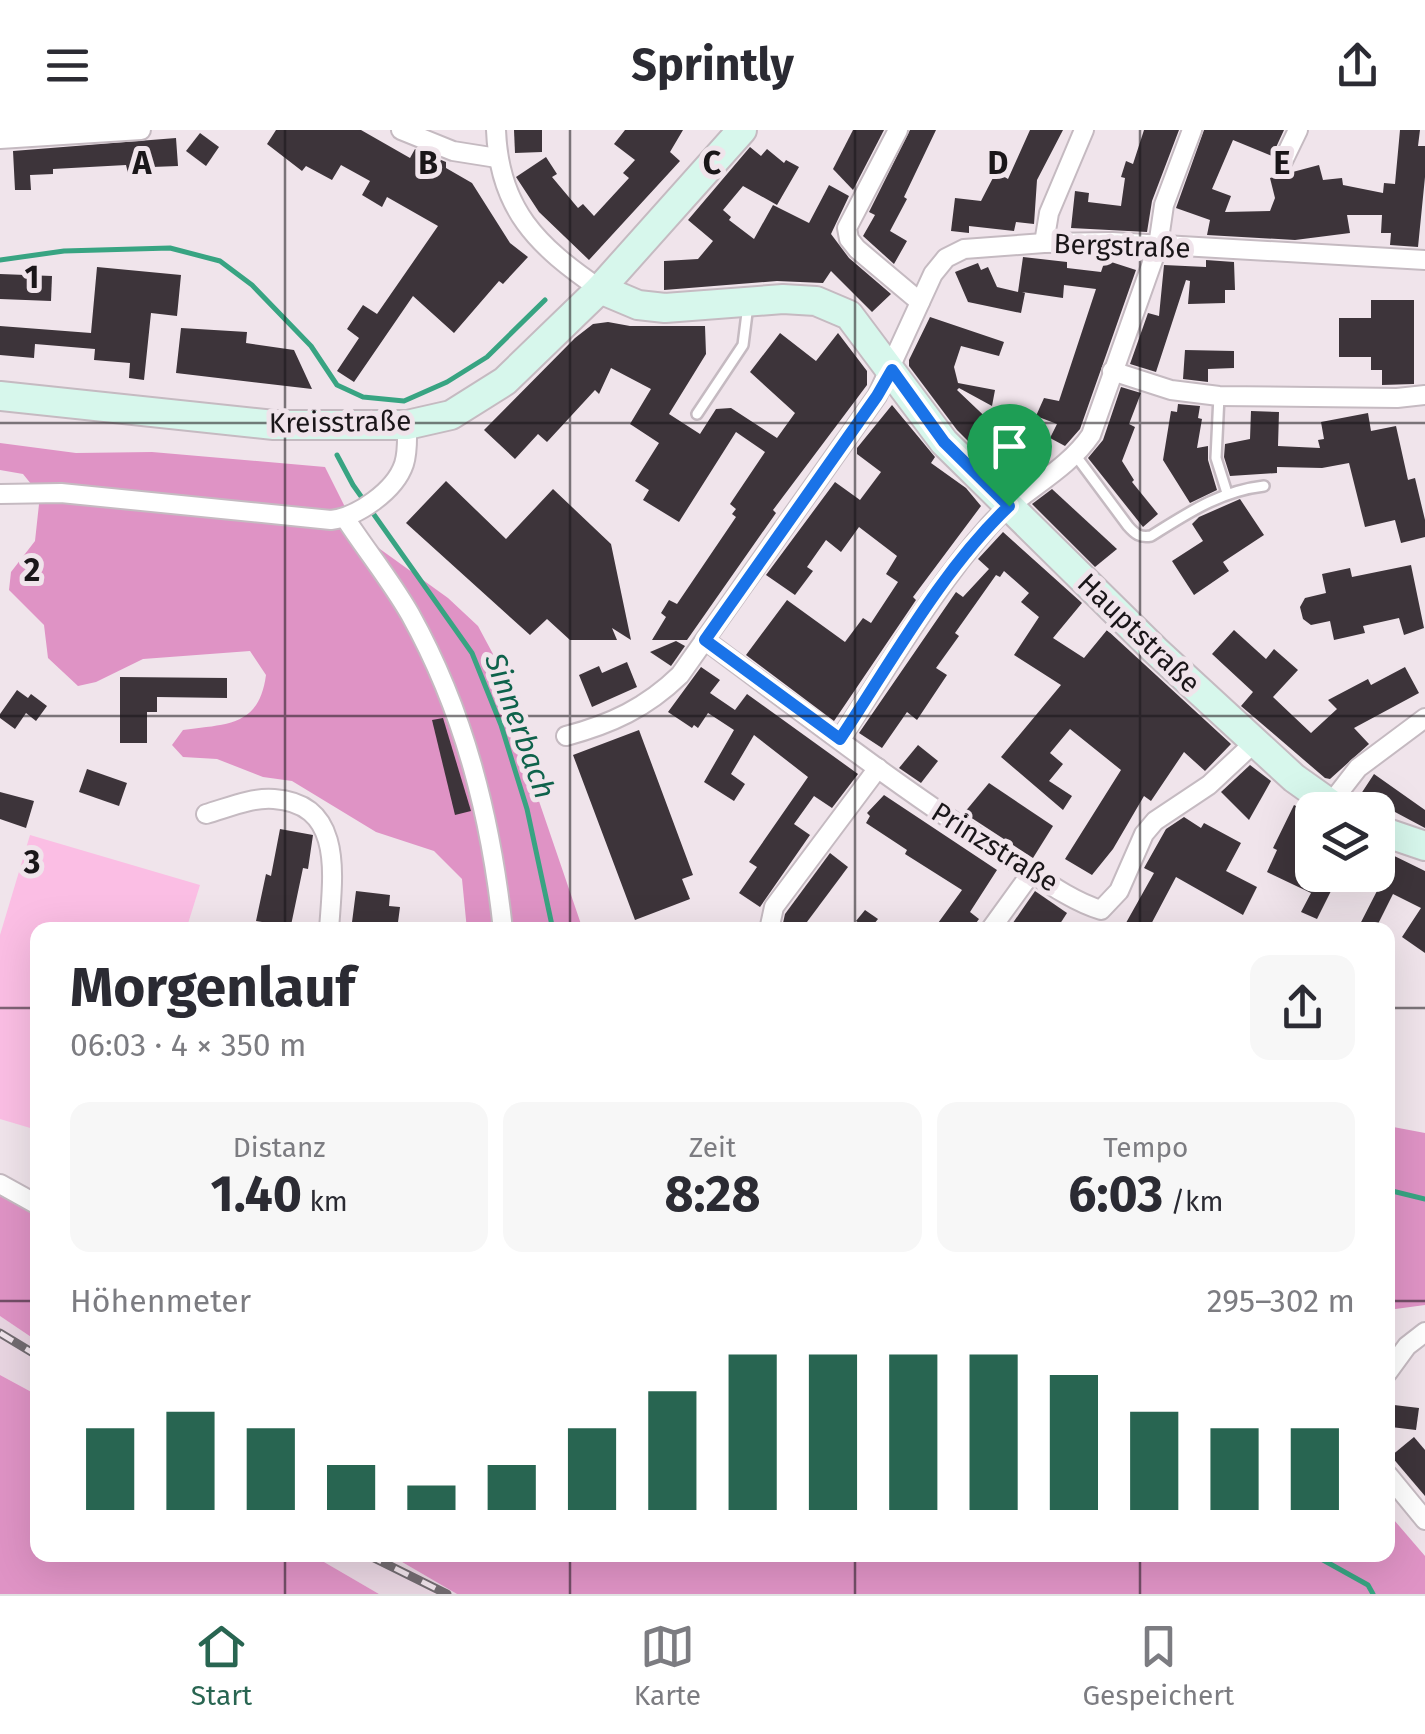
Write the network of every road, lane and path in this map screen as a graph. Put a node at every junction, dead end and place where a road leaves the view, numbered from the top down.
1 (141, 130) edge
2 (401, 130) edge
3 (496, 130) edge
4 (742, 130) edge
5 (898, 130) edge
6 (1084, 130) edge
7 (1192, 130) edge
8 (1298, 130) edge
9 (0, 138) edge
10 (497, 158) junction
11 (1283, 161) dead end
12 (1044, 242) junction
13 (1158, 246) junction
14 (1425, 260) edge
15 (600, 288) junction
16 (748, 301) junction
17 (920, 302) junction
18 (892, 370) junction
19 (1112, 371) junction
20 (1425, 395) edge
21 (0, 396) edge
22 (1219, 396) junction
23 (698, 414) dead end
24 (406, 425) junction
25 (1076, 456) junction
26 (1264, 486) dead end
27 (1226, 493) junction
28 (0, 494) edge
29 (1009, 506) junction
30 (352, 514) junction
31 (705, 640) junction
32 (1425, 718) edge
33 (566, 736) dead end
34 (840, 739) junction
35 (1254, 742) junction
36 (878, 768) junction
37 (1314, 792) edge
38 (1344, 792) edge
39 (206, 814) dead end
40 (1395, 836) edge
41 (1425, 846) edge
42 (1032, 872) junction
43 (329, 922) edge
44 (502, 922) edge
45 (771, 922) edge
46 (996, 922) edge
47 (0, 1184) edge
48 (30, 1201) edge
49 (1425, 1332) edge
50 (1395, 1362) edge
51 (1395, 1484) edge
52 (1425, 1520) edge

1 - 9 street
2 - 10 street
3 - 10 street
4 - 15 street, Kreisstraße
5 - 17 street
6 - 12 street
7 - 13 street
8 - 11 street
10 - 15 street
12 - 13 street, Bergstraße
12 - 17 street, Bergstraße
13 - 14 street, Bergstraße
13 - 19 street
15 - 16 street, Hauptstraße
15 - 24 street, Kreisstraße
16 - 18 street, Hauptstraße
16 - 23 lane
17 - 18 street, Bergstraße
18 - 29 street, Hauptstraße
18 - 31 street
19 - 22 street
19 - 25 street
20 - 22 street
21 - 24 street, Kreisstraße
22 - 27 lane
24 - 30 street
25 - 27 lane
25 - 29 street
26 - 27 lane
28 - 30 street
29 - 34 street
29 - 35 street, Hauptstraße
30 - 44 street
31 - 33 street
31 - 34 street, Prinzstraße
32 - 38 street
34 - 36 street, Prinzstraße
35 - 37 street, Hauptstraße
35 - 42 street, Prinzstraße
36 - 42 street, Prinzstraße
36 - 45 street
39 - 43 street
40 - 41 street
42 - 46 street
47 - 48 street
49 - 50 street
51 - 52 street

